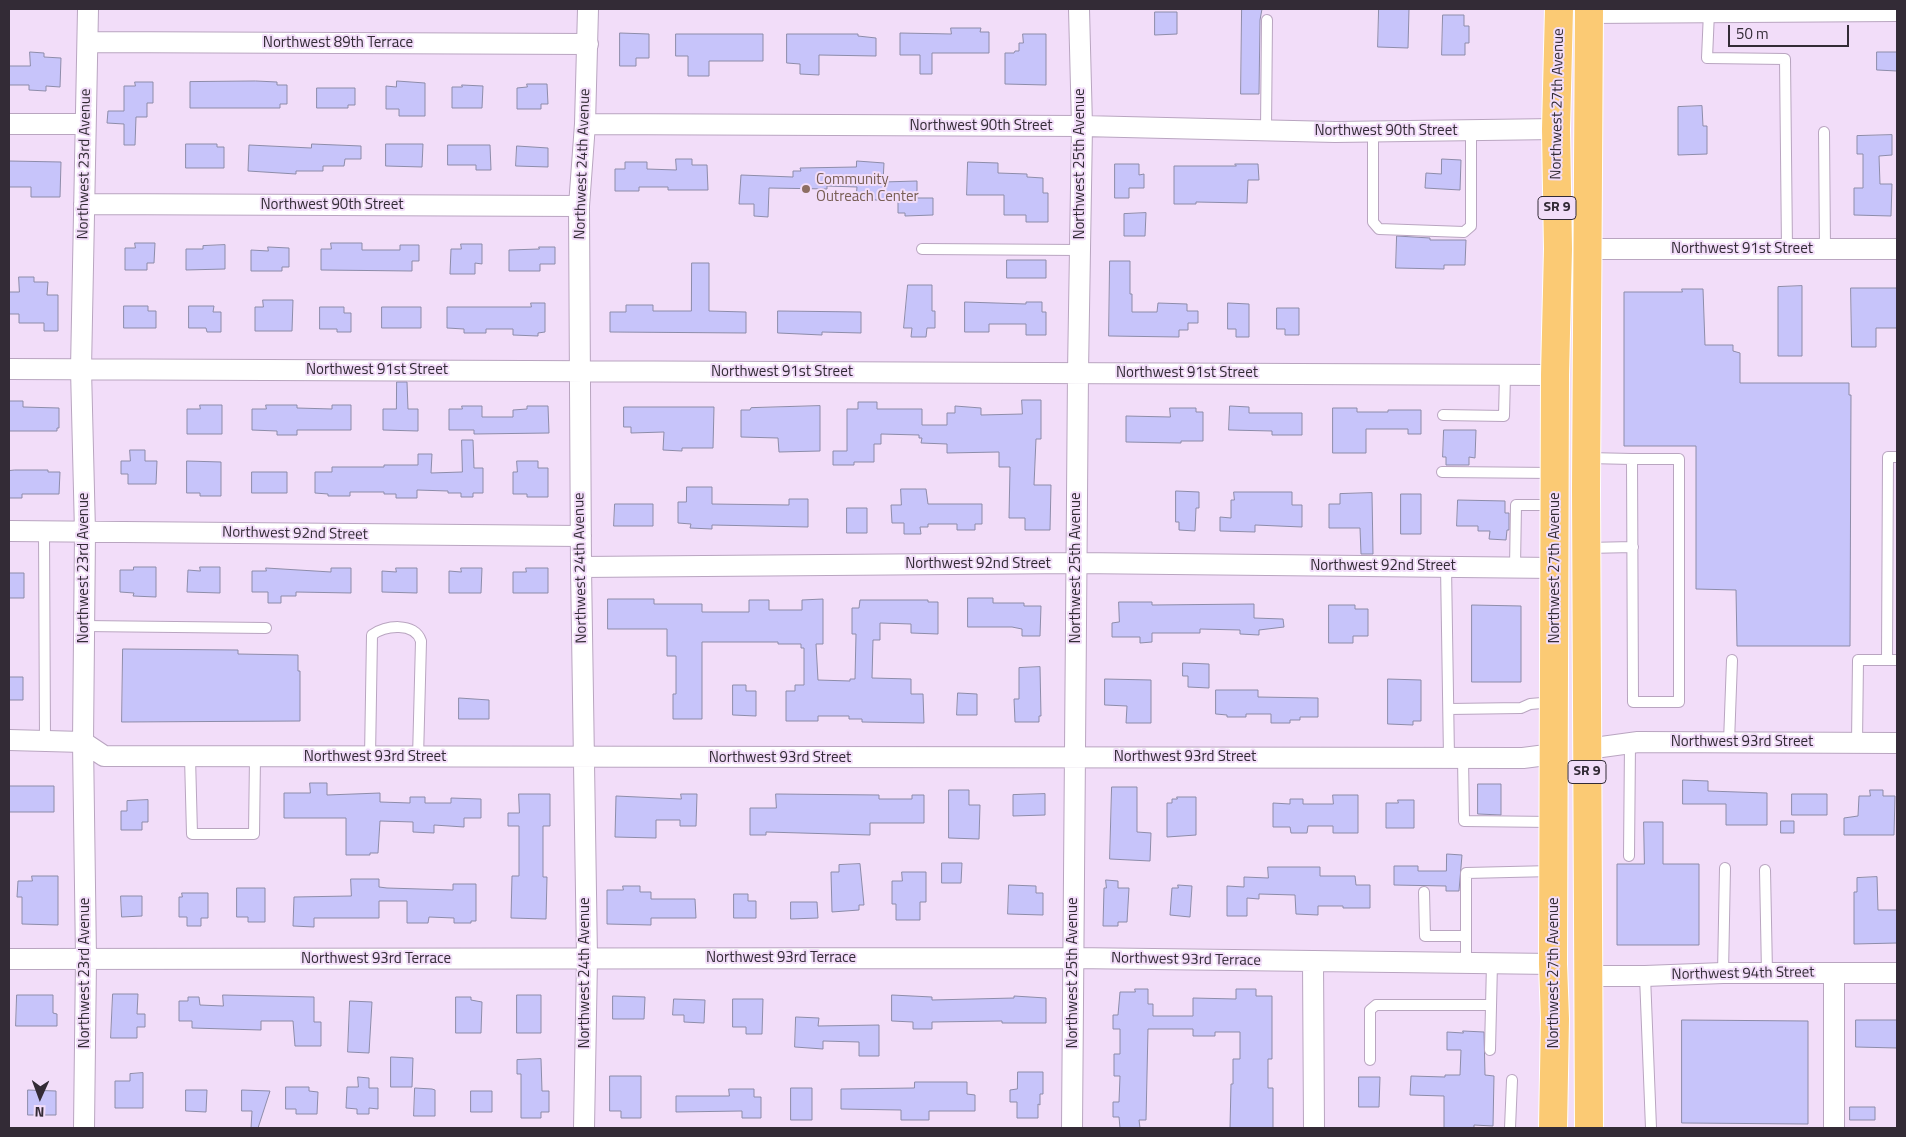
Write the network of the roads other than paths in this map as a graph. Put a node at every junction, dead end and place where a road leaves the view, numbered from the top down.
1 (88, 9) edge
2 (588, 9) edge
3 (1079, 9) edge
4 (1559, 9) edge
5 (1589, 11) edge
6 (1897, 11) edge
7 (1709, 12) junction
8 (1267, 20) dead end
9 (88, 42) junction
10 (588, 44) junction
11 (1558, 73) junction
12 (9, 124) edge
13 (85, 124) junction
14 (585, 124) junction
15 (1082, 126) junction
16 (1556, 129) junction
17 (1266, 130) junction
18 (1471, 130) junction
19 (1373, 131) junction
20 (1824, 132) dead end
21 (84, 204) junction
22 (579, 206) junction
23 (1587, 249) junction
24 (1788, 249) junction
25 (1825, 249) junction
26 (1897, 249) edge
27 (922, 250) dead end
28 (1080, 250) junction
29 (1557, 288) junction
30 (9, 369) edge
31 (81, 369) junction
32 (580, 372) junction
33 (1078, 372) junction
34 (1505, 374) junction
35 (1555, 375) junction
36 (1443, 415) dead end
37 (1897, 456) edge
38 (1586, 458) junction
39 (1632, 458) junction
40 (1442, 472) dead end
41 (1555, 473) junction
42 (1556, 505) junction
43 (9, 531) edge
44 (44, 531) junction
45 (85, 532) junction
46 (581, 536) junction
47 (1633, 547) junction
48 (1586, 548) junction
49 (1076, 564) junction
50 (1446, 566) junction
51 (581, 567) junction
52 (1515, 567) junction
53 (1556, 568) junction
54 (84, 626) junction
55 (266, 628) dead end
56 (1732, 660) dead end
57 (1892, 660) edge
58 (1555, 702) junction
59 (1449, 709) junction
60 (9, 740) edge
61 (45, 741) junction
62 (83, 742) junction
63 (1729, 742) junction
64 (1630, 743) junction
65 (1856, 743) junction
66 (1897, 743) edge
67 (1587, 750) junction
68 (1554, 754) junction
69 (190, 756) junction
70 (1075, 756) junction
71 (255, 757) junction
72 (370, 757) junction
73 (418, 758) junction
74 (584, 758) junction
75 (1456, 758) junction
76 (1554, 822) junction
77 (1629, 856) dead end
78 (1725, 868) dead end
79 (1765, 870) dead end
80 (1554, 871) junction
81 (1424, 892) dead end
82 (1466, 936) junction
83 (587, 958) junction
84 (1073, 958) junction
85 (9, 959) edge
86 (86, 960) junction
87 (1313, 961) junction
88 (1466, 963) junction
89 (1492, 963) junction
90 (1553, 964) junction
91 (1723, 973) junction
92 (1767, 973) junction
93 (1834, 973) junction
94 (1897, 973) edge
95 (1588, 976) junction
96 (1645, 976) junction
97 (1491, 1005) junction
98 (1554, 1018) junction
99 (1490, 1050) dead end
100 (1370, 1060) dead end
101 (1512, 1080) dead end
102 (84, 1128) edge
103 (584, 1128) edge
104 (1072, 1128) edge
105 (1314, 1128) edge
106 (1510, 1128) edge
107 (1553, 1128) edge
108 (1589, 1128) edge
109 (1651, 1128) edge
110 (1834, 1128) edge

1 - 9 street, Northwest 23rd Avenue
2 - 10 street, Northwest 24th Avenue
3 - 15 street, Northwest 25th Avenue
4 - 11 main road, Northwest 27th Avenue / SR 9
5 - 7 street
5 - 23 main road, Northwest 27th Avenue / SR 9
6 - 7 street
7 - 24 lane
8 - 17 lane
9 - 10 street, Northwest 89th Terrace
9 - 13 street, Northwest 23rd Avenue
10 - 14 street, Northwest 24th Avenue
11 - 16 main road, Northwest 27th Avenue / SR 9
11 - 23 main road
12 - 13 street
13 - 21 street, Northwest 23rd Avenue
14 - 15 street, Northwest 90th Street
14 - 22 street, Northwest 24th Avenue
15 - 17 street, Northwest 90th Street
15 - 28 street, Northwest 25th Avenue
16 - 18 street, Northwest 90th Street
16 - 29 main road, Northwest 27th Avenue / SR 9
17 - 19 street, Northwest 90th Street
18 - 19 street, Northwest 90th Street
18 - 19 lane
20 - 25 lane
21 - 22 street, Northwest 90th Street
21 - 31 street, Northwest 23rd Avenue
22 - 32 street, Northwest 24th Avenue
23 - 24 street, Northwest 91st Street
23 - 29 main road
23 - 38 main road, Northwest 27th Avenue / SR 9
24 - 25 street, Northwest 91st Street
25 - 26 street, Northwest 91st Street
27 - 28 lane
28 - 33 street, Northwest 25th Avenue
29 - 35 main road, Northwest 27th Avenue / SR 9
30 - 31 street, Northwest 91st Street
31 - 32 street, Northwest 91st Street
31 - 45 street, Northwest 23rd Avenue
32 - 33 street, Northwest 91st Street
32 - 46 street, Northwest 24th Avenue
33 - 34 street, Northwest 91st Street
33 - 49 street, Northwest 25th Avenue
34 - 35 street, Northwest 91st Street
34 - 36 lane
35 - 41 main road, Northwest 27th Avenue / SR 9
37 - 57 lane
38 - 39 lane
38 - 48 main road, Northwest 27th Avenue / SR 9
39 - 47 lane
39 - 47 lane
40 - 41 lane
41 - 42 main road, Northwest 27th Avenue / SR 9
42 - 52 lane
42 - 53 main road, Northwest 27th Avenue / SR 9
43 - 44 street, Northwest 92nd Street
44 - 45 street, Northwest 92nd Street
44 - 61 lane
45 - 46 street, Northwest 92nd Street
45 - 54 street, Northwest 23rd Avenue
46 - 51 street, Northwest 24th Avenue
47 - 48 lane
48 - 53 main road
48 - 67 main road, Northwest 27th Avenue / SR 9
49 - 50 street, Northwest 92nd Street
49 - 51 street, Northwest 92nd Street
49 - 70 street, Northwest 25th Avenue
50 - 52 street, Northwest 92nd Street
50 - 59 lane
51 - 74 street, Northwest 24th Avenue
52 - 53 street, Northwest 92nd Street
53 - 58 main road, Northwest 27th Avenue / SR 9
53 - 67 main road
54 - 55 lane
54 - 62 street, Northwest 23rd Avenue
56 - 63 lane
57 - 65 lane
58 - 59 lane
58 - 68 main road, Northwest 27th Avenue / SR 9
59 - 75 lane
60 - 61 street
61 - 62 street
62 - 69 street, Northwest 93rd Street
62 - 86 street, Northwest 23rd Avenue
63 - 64 street, Northwest 93rd Street
63 - 65 street, Northwest 93rd Street
64 - 67 street, Northwest 93rd Street
64 - 77 lane
65 - 66 street, Northwest 93rd Street
67 - 95 main road, Northwest 27th Avenue / SR 9
68 - 75 street, Northwest 93rd Street
68 - 76 main road, Northwest 27th Avenue / SR 9
69 - 71 street, Northwest 93rd Street
69 - 71 lane
70 - 74 street, Northwest 93rd Street
70 - 75 street, Northwest 93rd Street
70 - 84 street, Northwest 25th Avenue
71 - 72 street, Northwest 93rd Street
72 - 73 street, Northwest 93rd Street
72 - 73 lane
73 - 74 street, Northwest 93rd Street
74 - 83 street, Northwest 24th Avenue
75 - 76 lane
76 - 80 main road, Northwest 27th Avenue / SR 9
76 - 95 main road
78 - 91 lane
79 - 92 lane
80 - 82 lane
80 - 90 main road, Northwest 27th Avenue / SR 9
81 - 82 lane
82 - 88 lane
83 - 84 street, Northwest 93rd Terrace
83 - 86 street, Northwest 93rd Terrace
83 - 103 street, Northwest 24th Avenue
84 - 87 street, Northwest 93rd Terrace
84 - 104 street, Northwest 25th Avenue
85 - 86 street, Northwest 93rd Terrace
86 - 102 street, Northwest 23rd Avenue
87 - 88 street, Northwest 93rd Terrace
87 - 105 street
88 - 89 street, Northwest 93rd Terrace
89 - 90 street, Northwest 93rd Terrace
89 - 97 lane
90 - 98 main road, Northwest 27th Avenue / SR 9
91 - 92 street, Northwest 94th Street
91 - 96 street, Northwest 94th Street
92 - 93 street, Northwest 94th Street
93 - 94 street, Northwest 94th Street
93 - 110 street
95 - 96 street, Northwest 94th Street
95 - 98 main road
95 - 108 main road, Northwest 27th Avenue / SR 9
96 - 109 lane
97 - 99 lane
97 - 100 lane
98 - 107 main road, Northwest 27th Avenue / SR 9
101 - 106 lane

